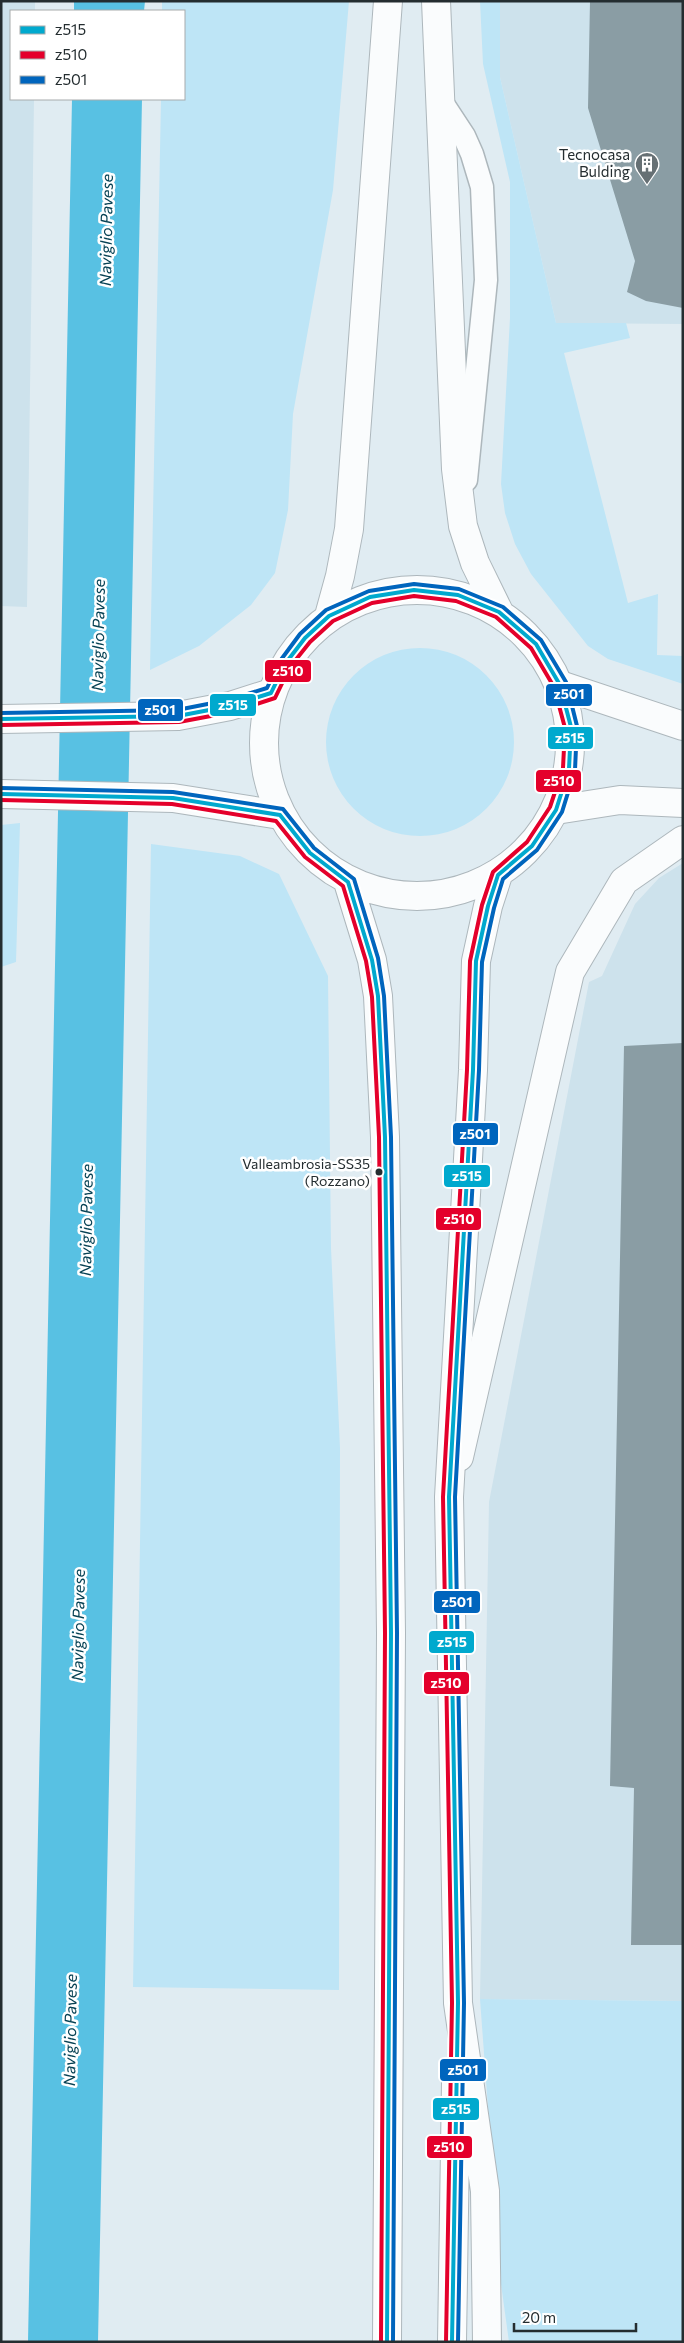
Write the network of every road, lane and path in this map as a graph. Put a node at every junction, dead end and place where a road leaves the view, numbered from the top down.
1 (388, 1) edge
2 (436, 1) edge
3 (441, 101) junction
4 (463, 526) junction
5 (499, 612) junction
6 (329, 616) junction
7 (560, 685) junction
8 (271, 694) junction
9 (1, 719) edge
10 (683, 726) edge
11 (1, 794) edge
12 (683, 804) edge
13 (556, 810) junction
14 (280, 815) junction
15 (683, 840) edge
16 (498, 875) junction
17 (348, 882) junction
18 (450, 1497) junction
19 (458, 2003) junction
20 (388, 2342) edge
21 (452, 2342) edge
22 (487, 2342) edge

1 - 6 main road
2 - 3 main road
3 - 4 main road
3 - 4 lane
4 - 5 main road
5 - 6 main road
5 - 7 main road
6 - 8 main road
7 - 10 main road
7 - 13 main road
8 - 9 main road
8 - 14 main road
11 - 14 main road
12 - 13 main road
13 - 16 main road
14 - 17 main road
15 - 18 main road
16 - 17 main road
16 - 18 main road
17 - 20 main road
18 - 19 main road
19 - 21 main road
19 - 22 main road

